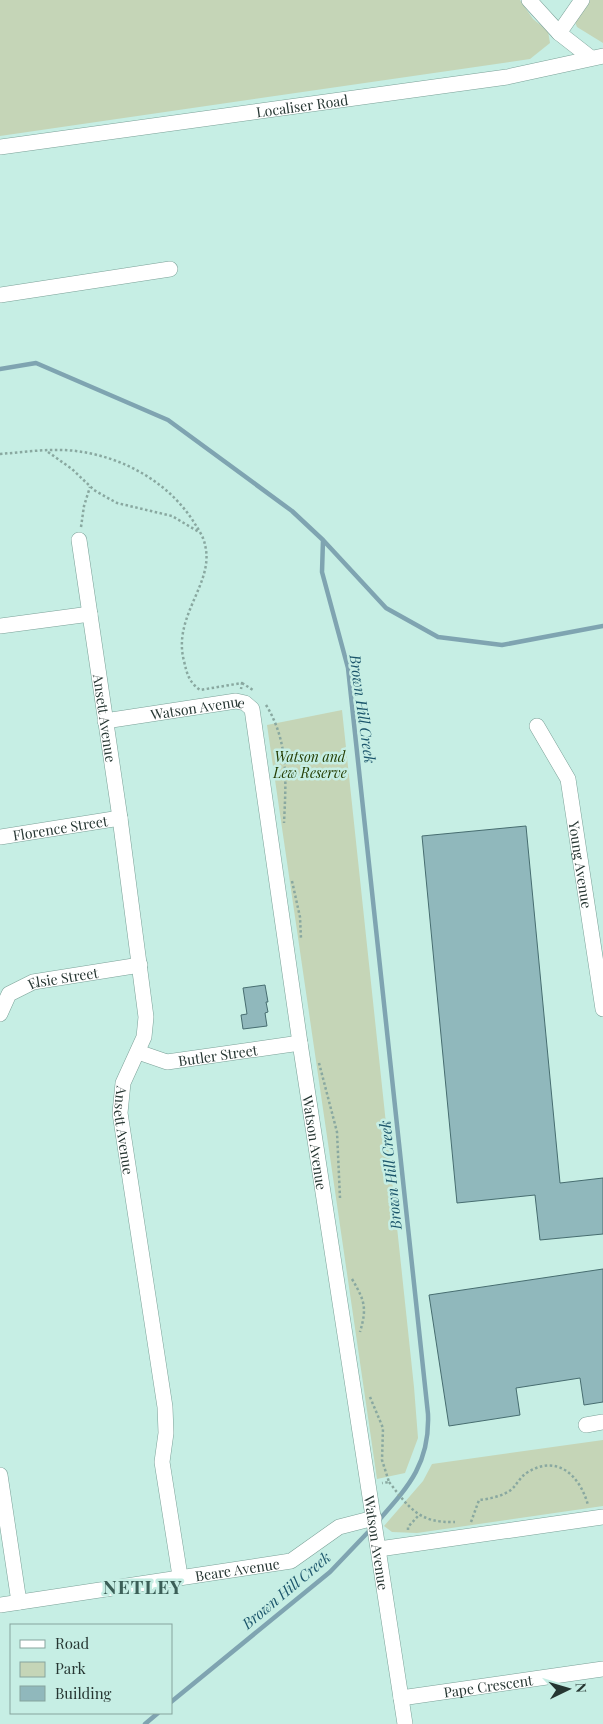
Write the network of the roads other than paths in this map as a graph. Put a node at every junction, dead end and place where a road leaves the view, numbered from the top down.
1 (529, 0) edge
2 (582, 0) edge
3 (559, 34) junction
4 (597, 57) edge
5 (0, 147) edge
6 (170, 269) dead end
7 (0, 295) edge
8 (79, 540) road end
9 (90, 614) junction
10 (0, 626) edge
11 (105, 721) junction
12 (538, 726) dead end
13 (120, 818) junction
14 (0, 837) edge
15 (597, 932) edge
16 (140, 965) junction
17 (603, 1009) edge
18 (0, 1014) edge
19 (300, 1043) junction
20 (138, 1052) junction
21 (603, 1422) edge
22 (586, 1424) dead end
23 (0, 1475) edge
24 (603, 1517) edge
25 (374, 1518) junction
26 (378, 1543) junction
27 (180, 1576) junction
28 (19, 1602) junction
29 (0, 1605) edge
30 (603, 1669) edge
31 (401, 1698) junction
32 (405, 1724) edge

1 - 3 street
2 - 3 street
3 - 4 street
4 - 5 street, Localiser Road
6 - 7 street
8 - 9 street, Ansett Avenue
9 - 10 street
9 - 11 street, Ansett Avenue
11 - 13 street, Ansett Avenue
11 - 19 street, Watson Avenue
12 - 15 street, Young Avenue
13 - 14 street, Florence Street
13 - 16 street, Ansett Avenue
15 - 17 street, Young Avenue
16 - 18 street, Elsie Street
16 - 20 street, Ansett Avenue
19 - 20 street, Butler Street
19 - 25 street, Watson Avenue
20 - 27 street, Ansett Avenue
21 - 22 street
23 - 28 street
24 - 26 street
25 - 26 street, Watson Avenue
25 - 27 street, Beare Avenue
26 - 31 street, Watson Avenue
27 - 28 street, Beare Avenue
28 - 29 street, Beare Avenue
30 - 31 street, Pape Crescent
31 - 32 street, Watson Avenue

